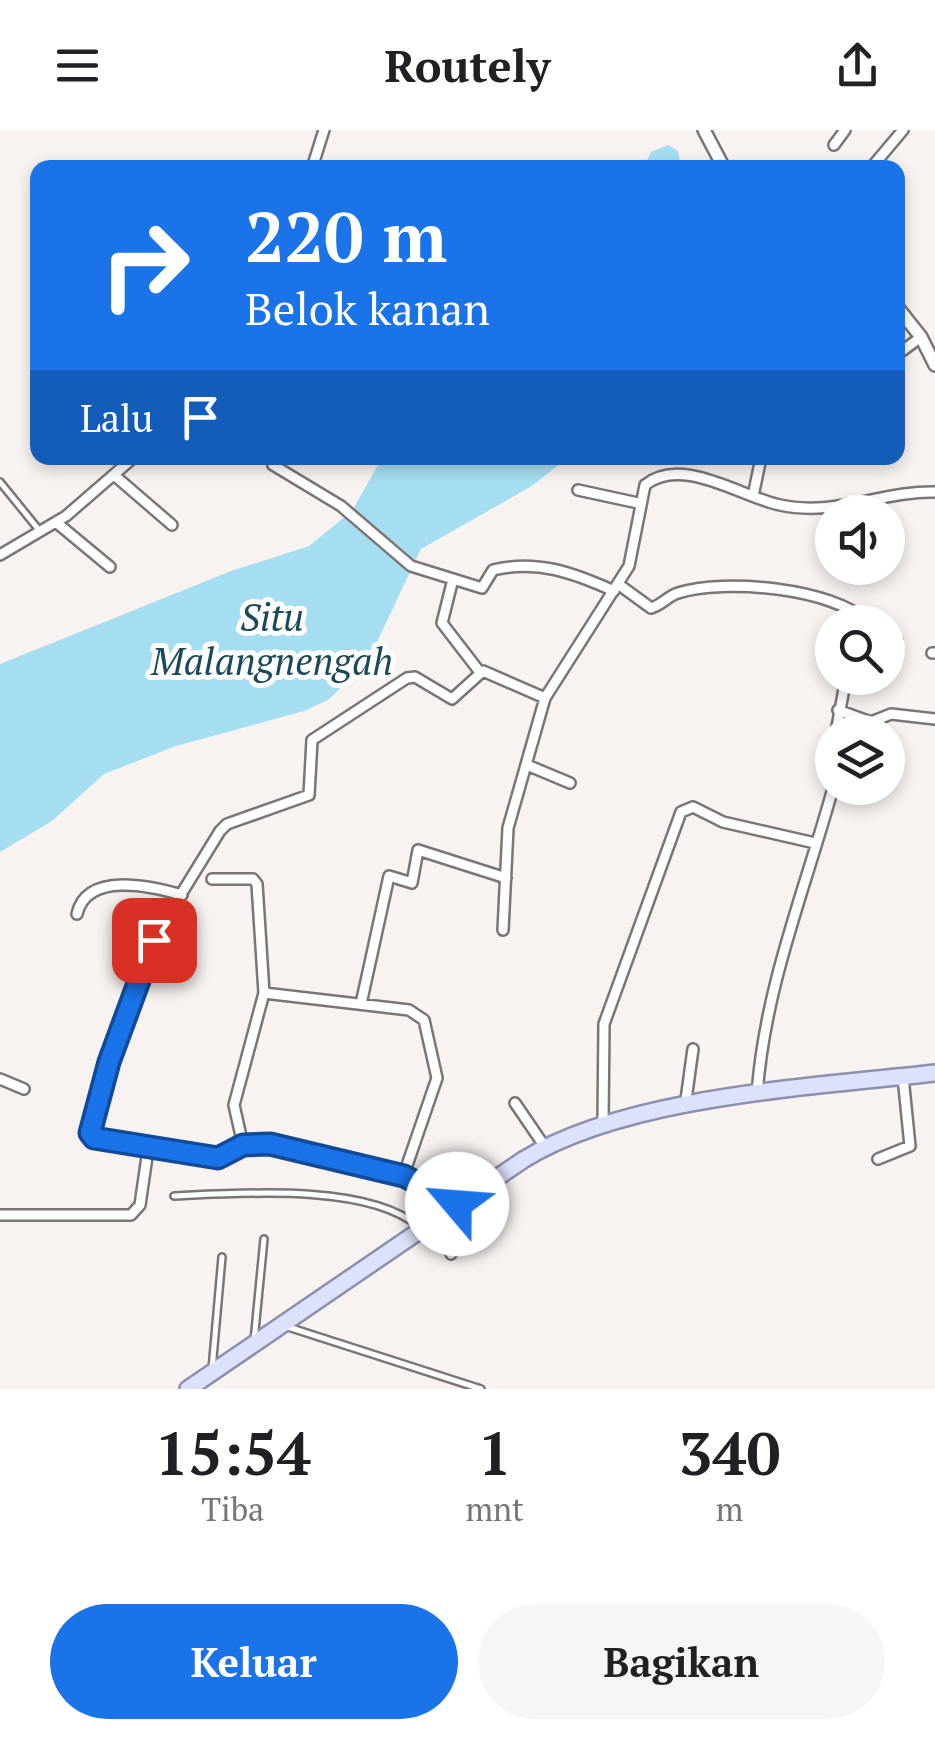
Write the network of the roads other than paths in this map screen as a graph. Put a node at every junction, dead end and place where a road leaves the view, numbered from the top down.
1 (324, 130) edge
2 (704, 130) edge
3 (845, 130) edge
4 (903, 130) edge
5 (834, 145) dead end
6 (315, 160) edge
7 (720, 160) edge
8 (878, 160) edge
9 (905, 317) edge
10 (921, 337) junction
11 (905, 349) edge
12 (933, 355) edge
13 (126, 465) edge
14 (273, 465) edge
15 (760, 465) edge
16 (114, 476) junction
17 (0, 482) edge
18 (578, 490) dead end
19 (935, 492) edge
20 (753, 496) junction
21 (638, 503) junction
22 (57, 523) junction
23 (172, 525) dead end
24 (41, 532) junction
25 (0, 555) edge
26 (110, 567) dead end
27 (453, 579) junction
28 (616, 587) junction
29 (831, 605) edge
30 (479, 672) junction
31 (842, 695) edge
32 (545, 698) junction
33 (838, 710) junction
34 (838, 715) edge
35 (935, 719) edge
36 (527, 765) junction
37 (570, 783) dead end
38 (827, 805) edge
39 (815, 843) junction
40 (506, 878) junction
41 (212, 879) dead end
42 (182, 894) junction
43 (77, 914) dead end
44 (503, 930) dead end
45 (264, 993) junction
46 (361, 1004) junction
47 (693, 1049) dead end
48 (935, 1073) edge
49 (903, 1076) junction
50 (0, 1079) edge
51 (24, 1089) dead end
52 (757, 1096) junction
53 (516, 1103) dead end
54 (685, 1107) junction
55 (604, 1122) junction
56 (149, 1143) junction
57 (243, 1145) junction
58 (544, 1147) junction
59 (878, 1159) dead end
60 (404, 1176) junction
61 (174, 1196) dead end
62 (454, 1206) junction
63 (0, 1216) edge
64 (422, 1229) junction
65 (264, 1239) dead end
66 (451, 1254) dead end
67 (222, 1257) dead end
68 (282, 1325) junction
69 (254, 1345) junction
70 (211, 1374) junction
71 (188, 1389) edge
72 (481, 1389) edge

1 - 6 street
2 - 7 street
3 - 5 street
4 - 8 street
9 - 10 street
10 - 11 street
10 - 12 street
13 - 16 street
14 - 27 street
15 - 20 street
16 - 22 street
16 - 23 street
17 - 24 lane
18 - 21 street
19 - 20 street
20 - 21 street
21 - 28 street
22 - 24 street
22 - 26 street
24 - 25 street
27 - 28 street
27 - 30 street
28 - 29 street
28 - 32 street
30 - 32 street
30 - 42 street
31 - 33 street
32 - 36 street
33 - 34 street
33 - 35 street
36 - 37 street
36 - 40 street
38 - 39 street
39 - 52 street
39 - 55 street
40 - 44 street
40 - 46 street
41 - 45 street
42 - 43 street
42 - 56 street
45 - 46 street
45 - 57 street
46 - 60 street
47 - 54 street
48 - 49 main road
49 - 52 main road
49 - 59 street
50 - 51 street
52 - 54 main road
53 - 58 street
54 - 55 main road
55 - 58 main road
56 - 57 street
56 - 63 street
57 - 60 street
58 - 62 main road
60 - 62 street
61 - 64 lane
62 - 64 main road
62 - 66 street
64 - 68 main road
65 - 69 lane
67 - 70 lane
68 - 69 main road
68 - 72 lane
69 - 70 main road
70 - 71 main road

